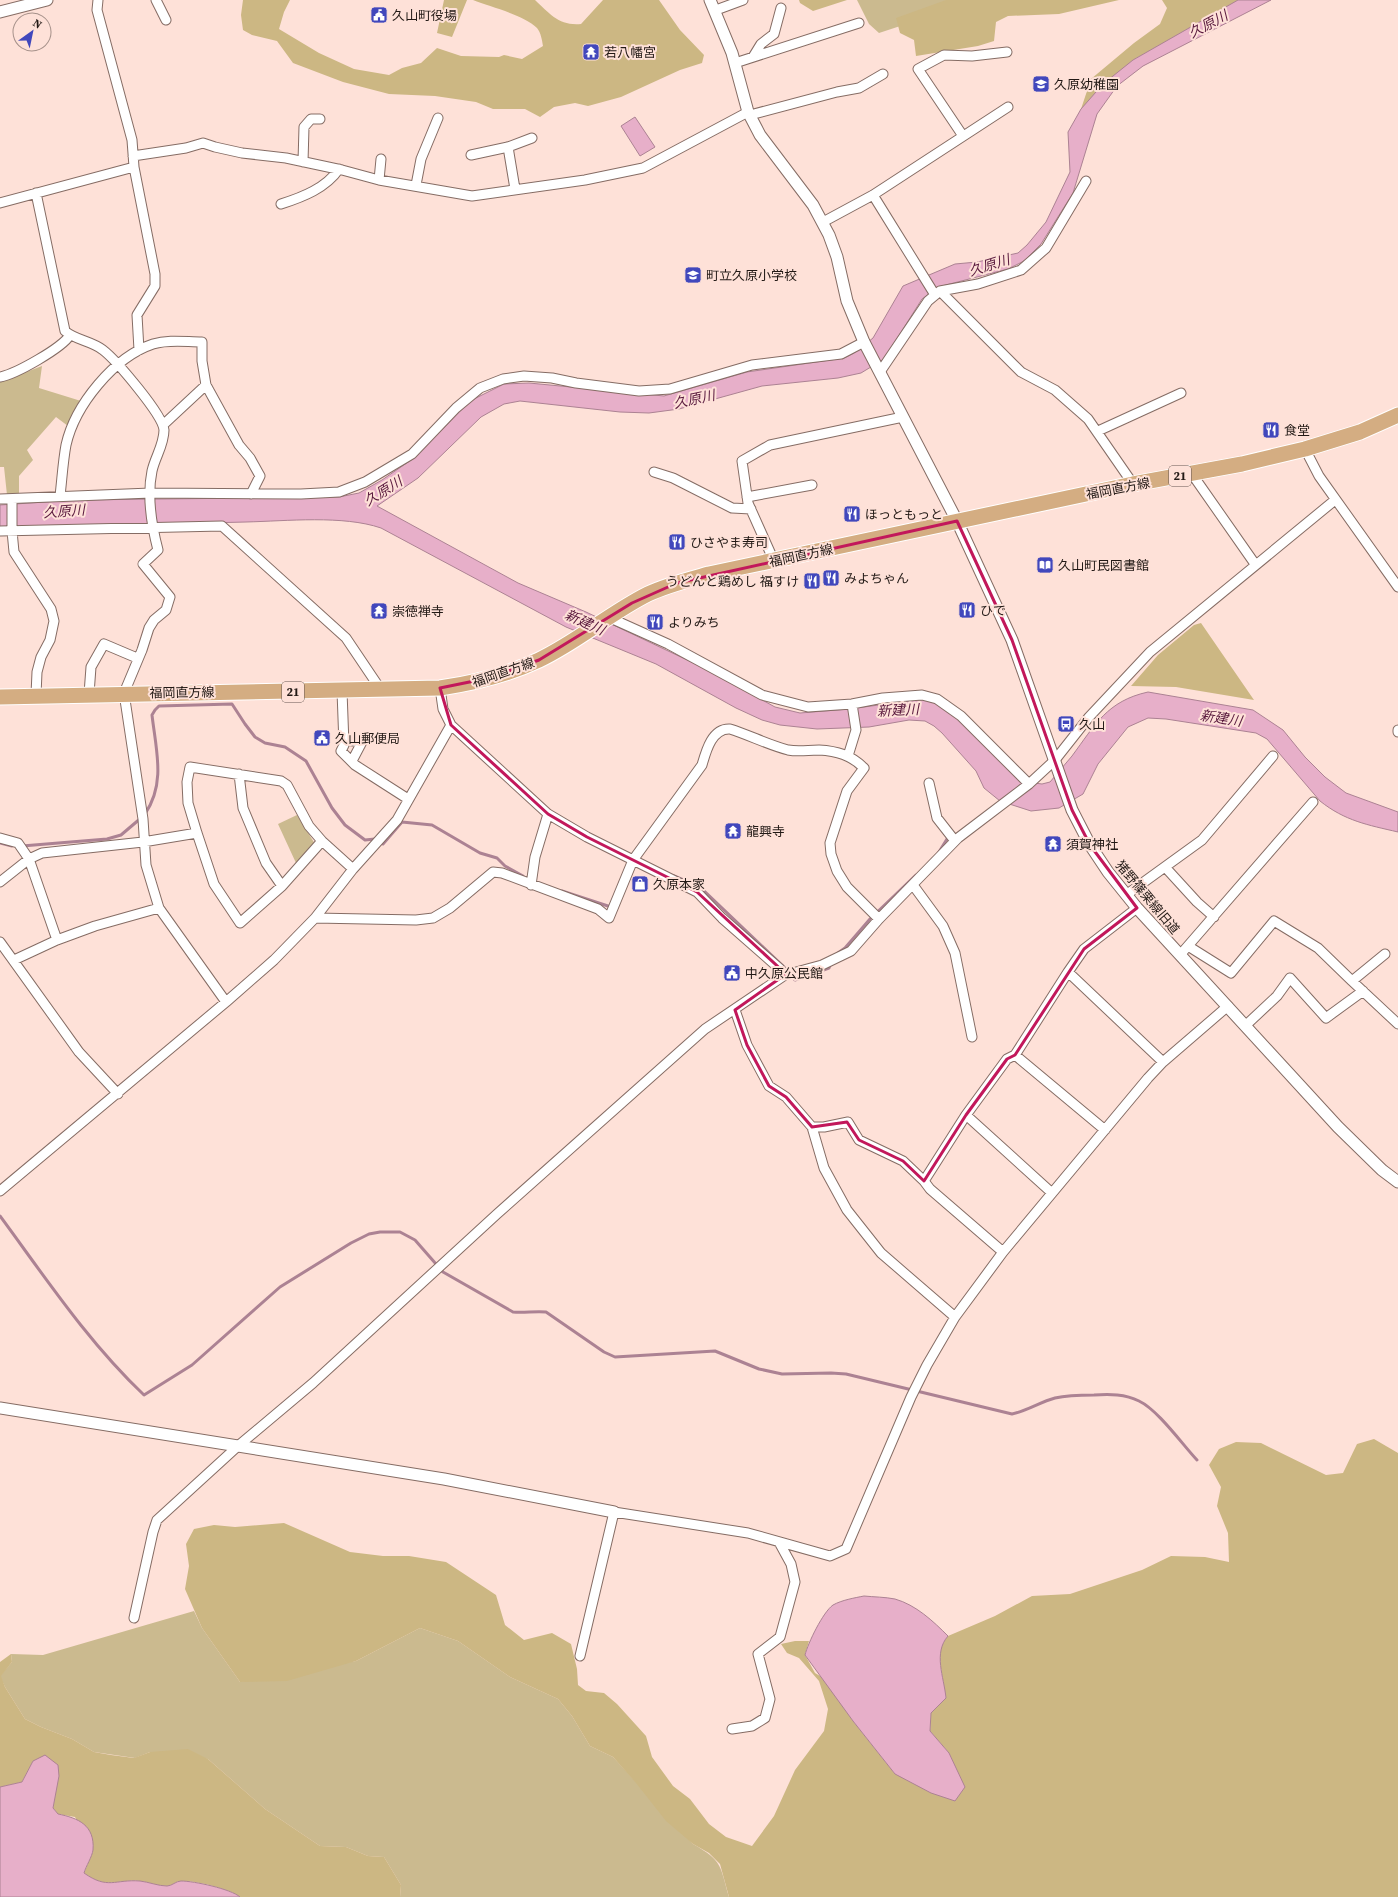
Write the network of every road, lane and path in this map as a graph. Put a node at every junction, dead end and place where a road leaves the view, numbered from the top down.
1 (47, 0) edge
2 (98, 0) edge
3 (156, 0) edge
4 (743, 0) edge
5 (713, 5) edge
6 (781, 8) dead end
7 (0, 12) edge
8 (166, 20) dead end
9 (859, 23) dead end
10 (1007, 52) dead end
11 (753, 57) junction
12 (735, 63) junction
13 (884, 74) dead end
14 (1008, 107) dead end
15 (749, 114) junction
16 (438, 118) dead end
17 (320, 119) dead end
18 (963, 136) junction
19 (532, 138) dead end
20 (508, 147) junction
21 (471, 155) dead end
22 (133, 156) junction
23 (381, 159) dead end
24 (303, 162) junction
25 (134, 166) junction
26 (339, 169) junction
27 (379, 180) junction
28 (1086, 181) dead end
29 (416, 185) junction
30 (515, 189) junction
31 (36, 193) junction
32 (873, 195) junction
33 (0, 203) edge
34 (282, 204) dead end
35 (823, 222) junction
36 (938, 293) junction
37 (70, 335) junction
38 (864, 342) junction
39 (139, 350) junction
40 (118, 366) junction
41 (878, 369) junction
42 (0, 377) edge
43 (206, 385) junction
44 (1181, 393) dead end
45 (1398, 416) edge
46 (903, 417) junction
47 (163, 425) junction
48 (1098, 431) junction
49 (1305, 449) junction
50 (654, 472) dead end
51 (1192, 474) junction
52 (1133, 484) junction
53 (812, 485) dead end
54 (151, 493) junction
55 (251, 494) junction
56 (60, 496) junction
57 (747, 497) junction
58 (0, 499) edge
59 (12, 499) junction
60 (1335, 500) junction
61 (751, 509) junction
62 (957, 521) junction
63 (152, 528) junction
64 (0, 531) edge
65 (12, 531) junction
66 (774, 561) junction
67 (1255, 564) junction
68 (1398, 587) edge
69 (608, 617) junction
70 (137, 658) junction
71 (440, 688) junction
72 (381, 690) junction
73 (342, 691) junction
74 (124, 693) junction
75 (89, 694) junction
76 (0, 696) edge
77 (36, 696) junction
78 (852, 704) junction
79 (451, 725) junction
80 (344, 740) junction
81 (848, 756) junction
82 (1273, 756) dead end
83 (1054, 760) junction
84 (352, 761) junction
85 (239, 774) junction
86 (929, 783) dead end
87 (1029, 784) junction
88 (408, 799) junction
89 (1313, 802) dead end
90 (548, 814) junction
91 (197, 833) junction
92 (0, 838) edge
93 (322, 841) junction
94 (955, 841) junction
95 (143, 842) junction
96 (29, 859) junction
97 (633, 860) junction
98 (1165, 867) junction
99 (353, 869) junction
100 (0, 882) edge
101 (531, 884) junction
102 (913, 885) junction
103 (282, 886) junction
104 (1126, 895) junction
105 (159, 908) junction
106 (1137, 908) junction
107 (1214, 917) junction
108 (315, 918) junction
109 (879, 919) junction
110 (57, 940) junction
111 (0, 942) edge
112 (1188, 946) junction
113 (1386, 954) dead end
114 (1180, 955) junction
115 (14, 960) junction
116 (1068, 972) junction
117 (785, 975) junction
118 (1352, 981) junction
119 (1363, 992) junction
120 (226, 1002) junction
121 (1228, 1006) junction
122 (735, 1010) junction
123 (1398, 1024) edge
124 (1245, 1026) junction
125 (972, 1037) dead end
126 (1015, 1055) junction
127 (1163, 1062) junction
128 (118, 1094) junction
129 (966, 1116) junction
130 (812, 1126) junction
131 (1106, 1130) junction
132 (924, 1181) junction
133 (1398, 1182) edge
134 (0, 1191) edge
135 (1052, 1193) junction
136 (1003, 1252) junction
137 (955, 1317) junction
138 (0, 1408) edge
139 (238, 1446) junction
140 (614, 1512) junction
141 (779, 1542) junction
142 (134, 1618) dead end
143 (580, 1656) dead end
144 (732, 1729) dead end

1 - 7 street
2 - 22 street
3 - 8 street
4 - 5 street
5 - 12 street, 猪野篠栗線旧道
6 - 11 street
9 - 11 street
10 - 18 street
11 - 12 street
12 - 15 street, 猪野篠栗線旧道
13 - 15 street
14 - 18 street
15 - 30 street
15 - 35 street, 猪野篠栗線旧道
16 - 29 street
17 - 24 street
18 - 32 street
19 - 20 street
20 - 21 street
20 - 30 street
22 - 24 street
22 - 25 street
23 - 27 street
24 - 26 street
25 - 31 street
25 - 39 street
26 - 27 street
26 - 34 street
27 - 29 street
28 - 36 street
29 - 30 street
31 - 33 street
31 - 37 street
32 - 35 street
32 - 36 street
35 - 38 street, 猪野篠栗線旧道
36 - 41 street
36 - 48 street
37 - 40 street
37 - 42 street
38 - 41 street, 猪野篠栗線旧道
38 - 55 street
39 - 40 street
39 - 43 street
40 - 47 street
40 - 56 street
41 - 46 street, 猪野篠栗線旧道
43 - 47 street
43 - 55 street
44 - 48 street
45 - 49 main road, 福岡直方線 / 21
46 - 57 street
46 - 62 street, 猪野篠栗線旧道
47 - 54 street
48 - 52 street
49 - 51 main road, 福岡直方線 / 21
49 - 60 street
50 - 61 street
51 - 52 main road, 福岡直方線 / 21
51 - 67 street
52 - 62 main road, 福岡直方線 / 21
53 - 57 street
54 - 55 street
54 - 56 street
54 - 63 street
56 - 59 street
57 - 61 street
58 - 59 street
59 - 65 street
60 - 67 street
60 - 68 street
61 - 66 street
62 - 66 main road, 福岡直方線 / 21
62 - 83 street, 猪野篠栗線旧道
63 - 65 street
63 - 70 street
63 - 72 street
64 - 65 street
65 - 77 street
66 - 69 main road, 福岡直方線 / 21
67 - 83 street
69 - 71 main road, 福岡直方線 / 21
69 - 78 street
70 - 74 street
70 - 75 street
71 - 72 main road, 福岡直方線 / 21
71 - 79 street
72 - 73 main road, 福岡直方線 / 21
73 - 74 main road, 福岡直方線 / 21
73 - 80 street
74 - 75 main road, 福岡直方線 / 21
74 - 95 street
75 - 77 main road, 福岡直方線 / 21
76 - 77 main road, 福岡直方線 / 21
78 - 81 street
78 - 87 street
79 - 88 street
79 - 90 street
80 - 84 street
80 - 84 street
81 - 97 street
81 - 109 street
82 - 98 street
83 - 87 street
83 - 104 street, 猪野篠栗線旧道
84 - 88 street
85 - 91 street
85 - 93 street
85 - 103 street
86 - 94 street
87 - 94 street
88 - 99 street
89 - 107 street
90 - 97 street
90 - 101 street
91 - 95 street
91 - 103 street
92 - 96 street
93 - 99 street
93 - 103 street
94 - 102 street
95 - 96 street
95 - 105 street
96 - 100 street
96 - 110 street
97 - 101 street
97 - 117 street
98 - 104 street
98 - 107 street
99 - 108 street
101 - 108 street
102 - 109 street
102 - 125 street
104 - 106 street, 猪野篠栗線旧道
105 - 110 street
105 - 120 street
106 - 114 street, 猪野篠栗線旧道
106 - 116 street
107 - 112 street
108 - 120 street
109 - 117 street
110 - 115 street
111 - 115 street
112 - 114 street
112 - 118 street
113 - 118 street
114 - 121 street, 猪野篠栗線旧道
115 - 128 street
116 - 126 street
116 - 127 street
117 - 122 street
118 - 119 street
119 - 123 street
119 - 124 street
120 - 128 street
121 - 124 street, 猪野篠栗線旧道
121 - 127 street
122 - 130 street
122 - 139 street
124 - 133 street, 猪野篠栗線旧道
126 - 129 street
126 - 131 street
127 - 131 street
128 - 134 street
129 - 132 street
129 - 135 street
130 - 132 street
130 - 137 street
131 - 135 street
132 - 136 street
135 - 136 street
136 - 137 street
137 - 141 street
138 - 139 street
139 - 140 street
139 - 142 street
140 - 141 street
140 - 143 street
141 - 144 street

